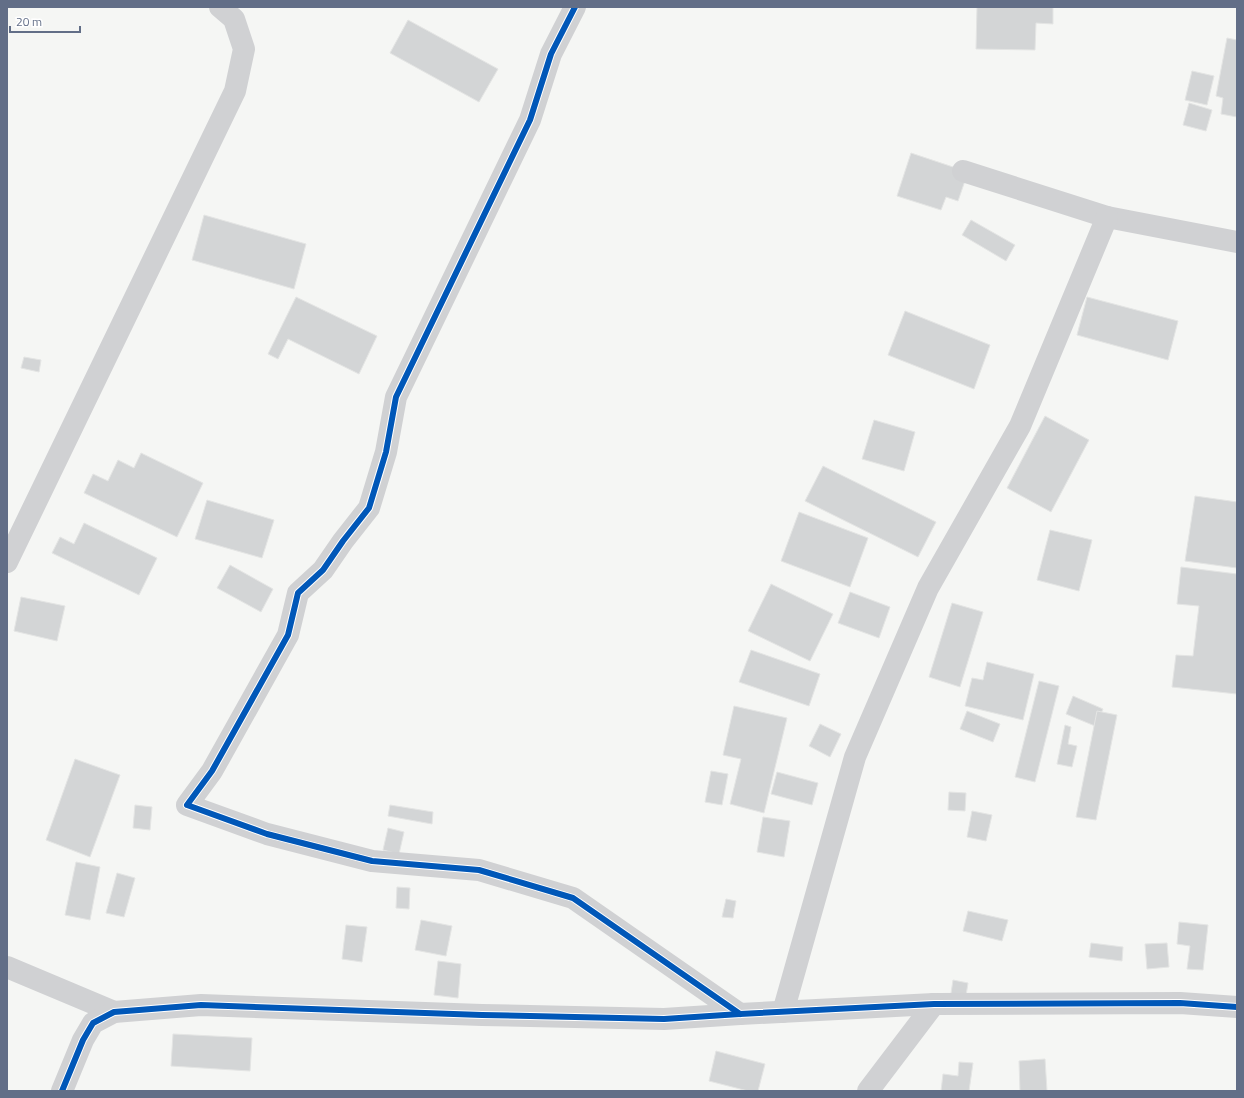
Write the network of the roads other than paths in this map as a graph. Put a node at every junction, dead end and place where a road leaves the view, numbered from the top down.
1 (220, 7) edge
2 (575, 7) edge
3 (964, 171) dead end
4 (1107, 217) junction
5 (1237, 242) edge
6 (7, 562) edge
7 (7, 968) edge
8 (934, 1004) junction
9 (1237, 1007) edge
10 (114, 1012) junction
11 (783, 1012) junction
12 (740, 1014) junction
13 (62, 1091) edge
14 (868, 1091) edge

1 - 6 street
2 - 12 street
3 - 4 street
4 - 5 street
4 - 11 street
7 - 10 street
8 - 9 street
8 - 11 street
8 - 14 street
10 - 12 street
10 - 13 street
11 - 12 street

